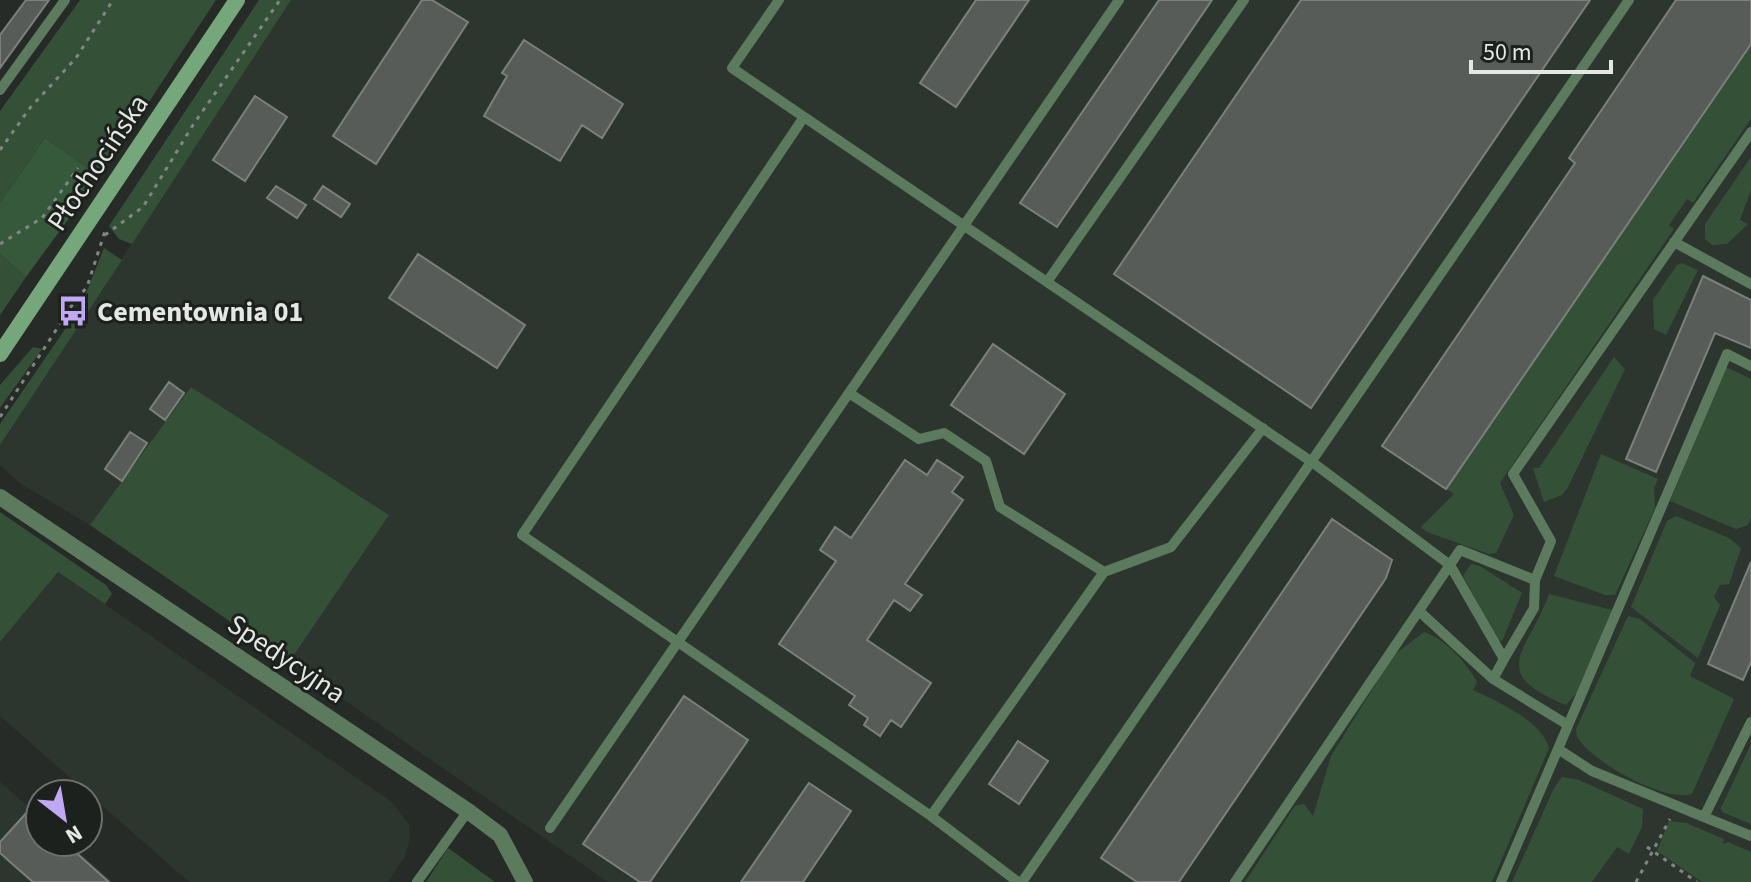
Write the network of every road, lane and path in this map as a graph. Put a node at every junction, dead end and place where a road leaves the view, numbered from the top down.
1 (65, 0) edge
2 (113, 0) edge
3 (237, 0) edge
4 (280, 0) edge
5 (779, 0) edge
6 (1119, 0) edge
7 (1244, 0) edge
8 (1629, 0) edge
9 (0, 90) edge
10 (804, 117) junction
11 (1751, 132) edge
12 (0, 150) edge
13 (78, 168) dead end
14 (964, 226) junction
15 (106, 227) dead end
16 (104, 236) junction
17 (1674, 242) junction
18 (0, 244) edge
19 (1047, 282) junction
20 (1751, 284) edge
21 (0, 354) edge
22 (1751, 366) edge
23 (849, 393) junction
24 (0, 417) edge
25 (1263, 428) junction
26 (1312, 462) junction
27 (0, 497) edge
28 (1450, 565) junction
29 (1104, 572) junction
30 (1535, 580) junction
31 (1419, 611) junction
32 (679, 641) junction
33 (1504, 659) junction
34 (1493, 679) junction
35 (1751, 722) edge
36 (1568, 725) junction
37 (1558, 749) junction
38 (1678, 805) junction
39 (468, 811) junction
40 (931, 816) junction
41 (1704, 817) junction
42 (550, 828) dead end
43 (1751, 836) edge
44 (1647, 847) dead end
45 (1653, 852) junction
46 (417, 882) edge
47 (525, 882) edge
48 (1020, 882) edge
49 (1235, 882) edge
50 (1501, 882) edge
51 (1636, 882) edge
52 (1697, 882) edge

1 - 9 lane
2 - 12 path
3 - 21 main road, Płochocińska
4 - 16 path
5 - 10 lane
6 - 14 lane
7 - 19 lane
8 - 26 lane
10 - 14 lane
10 - 32 lane
11 - 17 lane
13 - 18 path
14 - 19 lane
14 - 23 lane
15 - 16 path
16 - 24 path
17 - 20 lane
17 - 30 lane
19 - 25 lane
22 - 36 lane
23 - 29 lane
23 - 32 lane
25 - 26 lane
25 - 29 lane
26 - 28 lane
26 - 48 lane
27 - 39 street, Spedycyjna
28 - 30 lane
28 - 31 lane
28 - 33 lane
29 - 40 lane
30 - 33 lane
31 - 34 lane
31 - 49 lane
32 - 40 lane
32 - 42 lane
33 - 34 lane
34 - 36 lane
35 - 41 lane
36 - 37 lane
37 - 38 lane
37 - 50 lane
38 - 41 lane
38 - 45 path
39 - 46 lane
39 - 47 street, Spedycyjna
40 - 48 lane
41 - 43 lane
44 - 45 path
45 - 51 path
45 - 52 path

